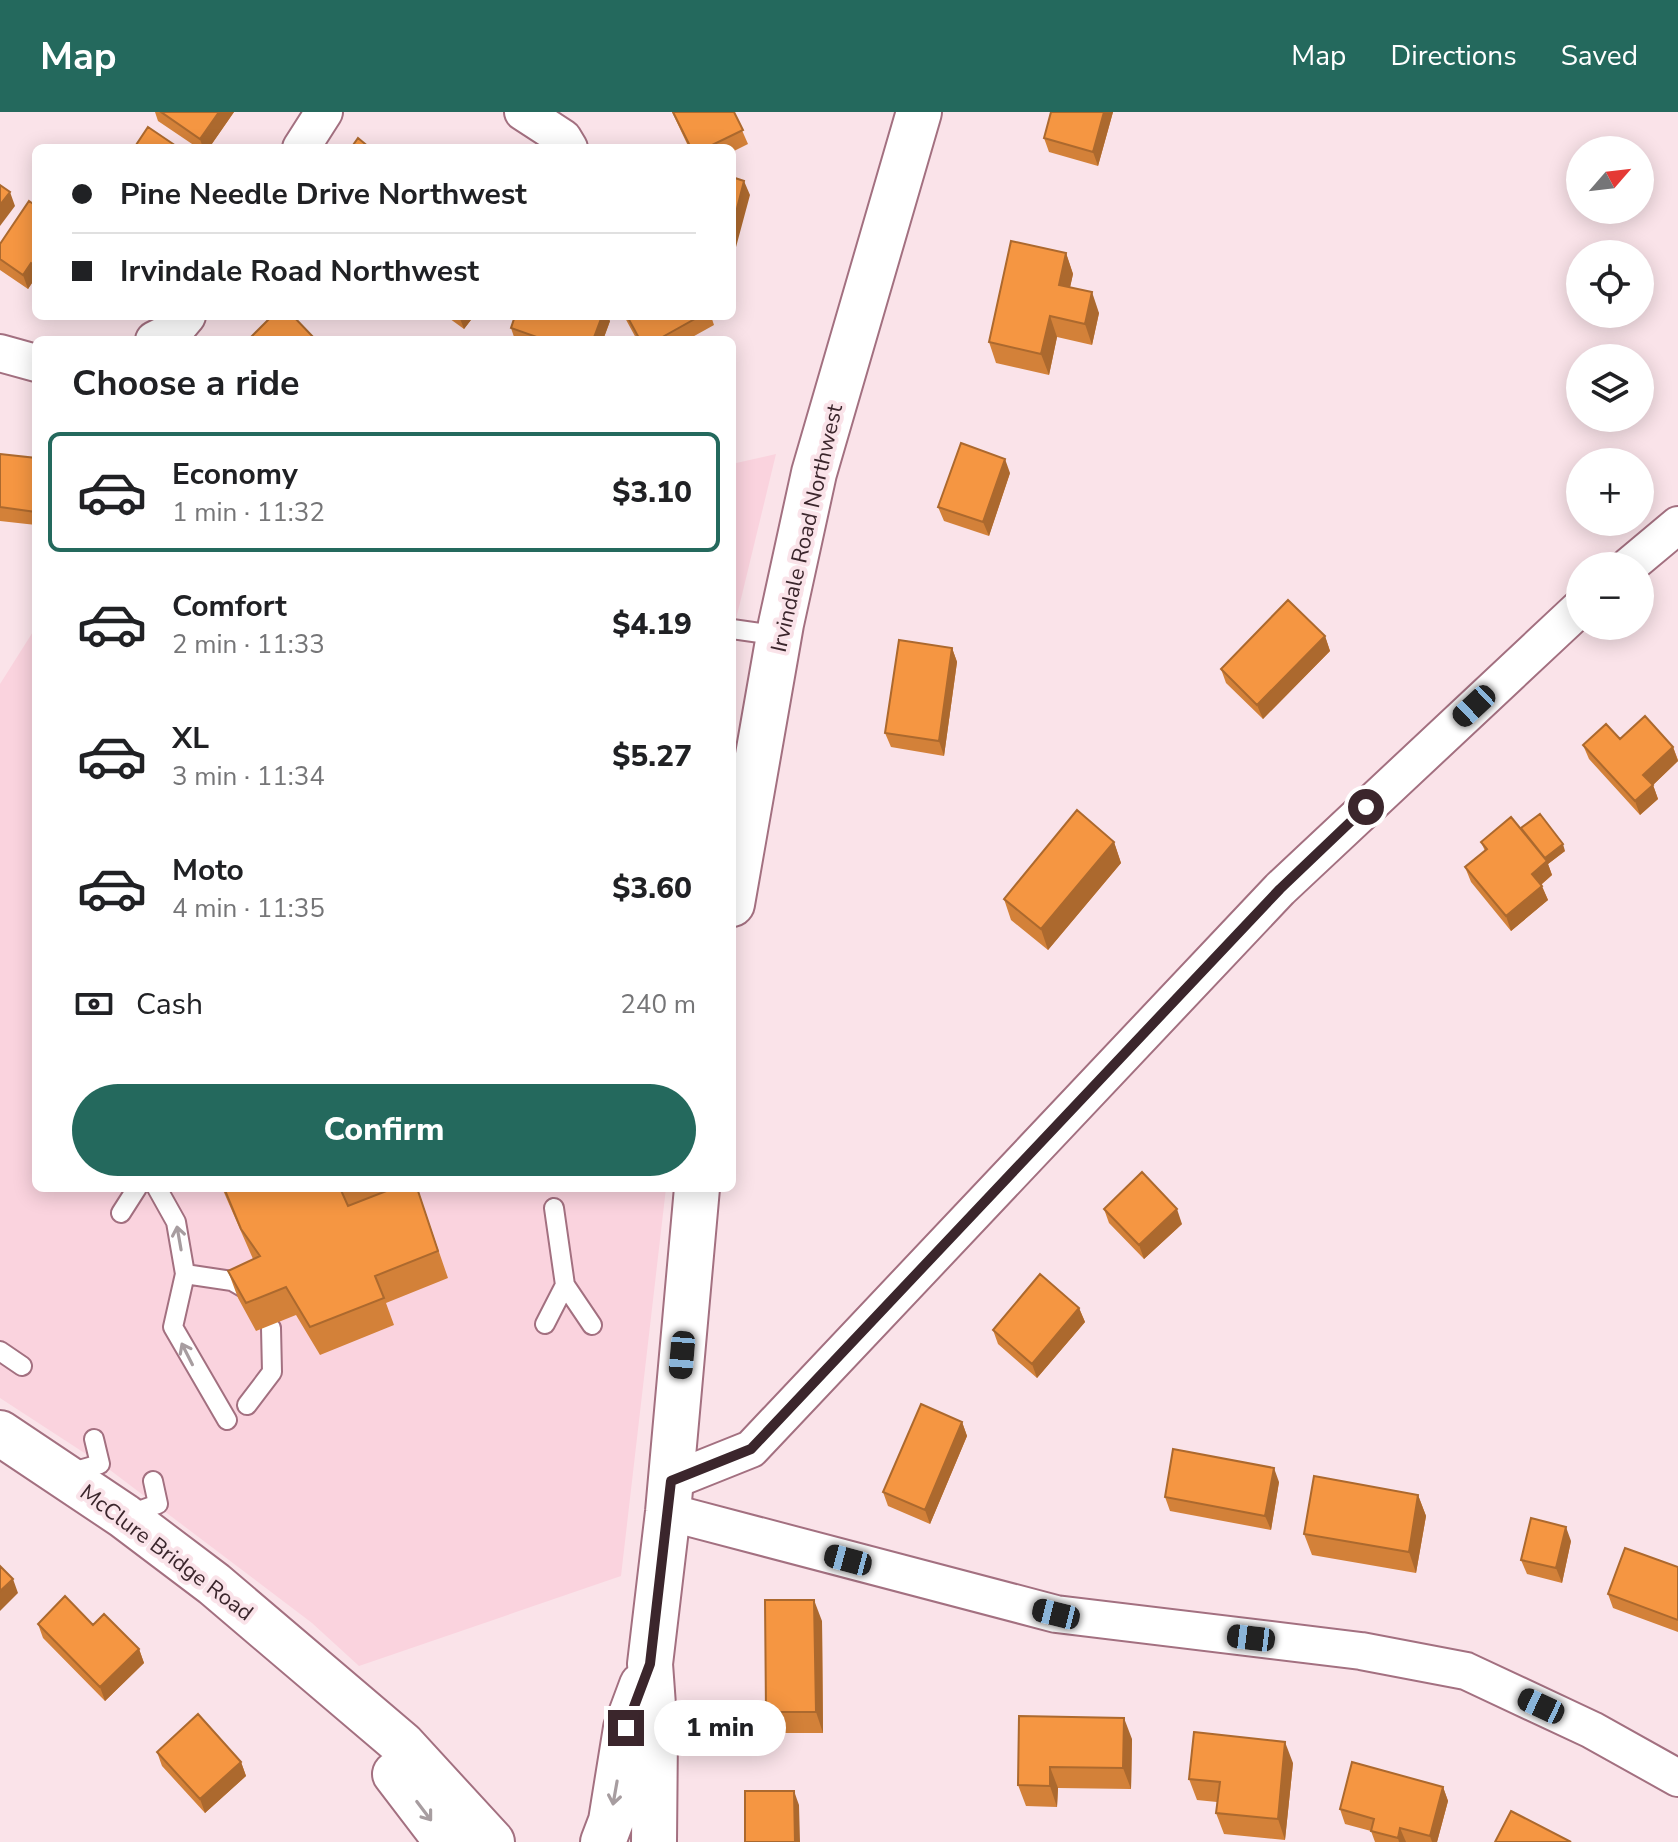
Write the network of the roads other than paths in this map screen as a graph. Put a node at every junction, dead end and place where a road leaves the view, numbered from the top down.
1 (324, 112) edge
2 (523, 112) edge
3 (919, 112) edge
4 (304, 144) edge
5 (567, 144) edge
6 (184, 320) edge
7 (162, 336) edge
8 (0, 353) edge
9 (32, 362) edge
10 (1678, 525) edge
11 (1646, 552) edge
12 (1566, 621) edge
13 (781, 624) junction
14 (736, 630) edge
15 (736, 881) edge
16 (134, 1192) edge
17 (159, 1192) edge
18 (692, 1192) edge
19 (554, 1208) dead end
20 (121, 1213) dead end
21 (185, 1274) junction
22 (565, 1285) junction
23 (251, 1292) edge
24 (545, 1324) dead end
25 (592, 1325) dead end
26 (271, 1328) edge
27 (0, 1351) edge
28 (22, 1366) dead end
29 (247, 1405) dead end
30 (227, 1420) dead end
31 (0, 1433) edge
32 (94, 1439) dead end
33 (66, 1476) junction
34 (153, 1481) dead end
35 (670, 1496) junction
36 (124, 1516) junction
37 (650, 1664) junction
38 (328, 1681) junction
39 (1678, 1778) edge
40 (447, 1842) edge
41 (492, 1842) edge
42 (603, 1842) edge
43 (654, 1842) edge

1 - 4 street
2 - 5 street
3 - 13 street, Irvindale Road Northwest
6 - 7 street
8 - 9 street
10 - 11 street
12 - 35 street
13 - 14 lane
13 - 15 street, Irvindale Road Northwest
16 - 20 lane
21 -> 17 lane
18 - 35 street
19 - 22 lane
21 - 23 lane
30 -> 21 lane
22 - 24 lane
22 - 25 lane
26 - 29 lane
27 - 28 lane
31 - 33 street, McClure Bridge Road
32 - 33 lane
33 - 36 street, McClure Bridge Road
34 - 36 lane
35 - 37 street
35 - 39 street
36 - 38 street, McClure Bridge Road
37 -> 42 street
37 - 43 street
38 -> 40 street, McClure Bridge Road
38 - 41 street, McClure Bridge Road

